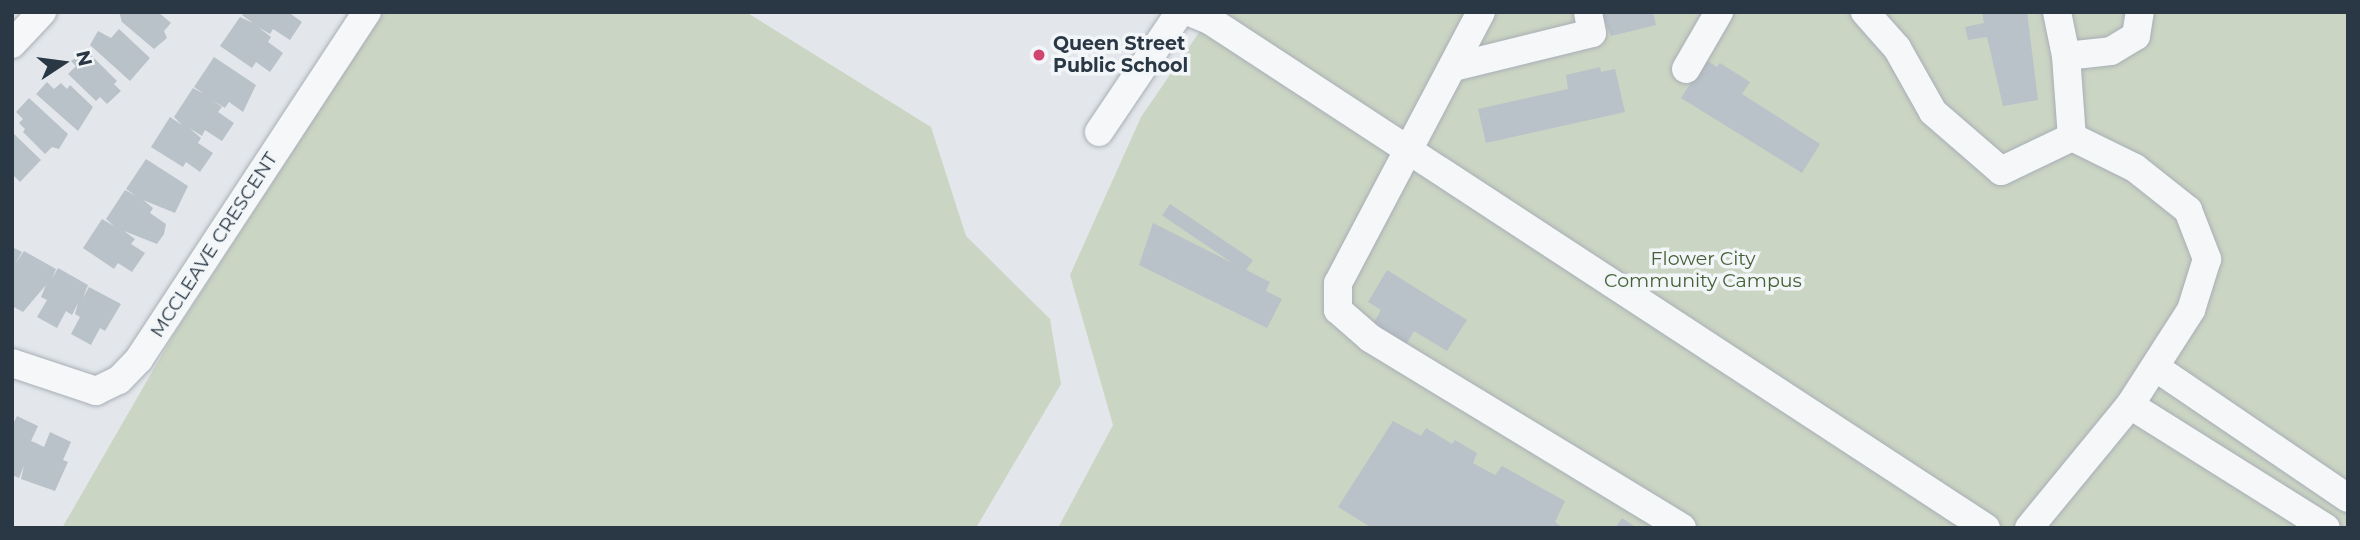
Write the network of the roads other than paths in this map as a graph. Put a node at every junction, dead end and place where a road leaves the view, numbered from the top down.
1 (42, 12) edge
2 (368, 12) edge
3 (1180, 12) edge
4 (1190, 12) edge
5 (1481, 12) edge
6 (1588, 12) edge
7 (1865, 12) edge
8 (2057, 12) edge
9 (2140, 12) edge
10 (1711, 14) edge
11 (12, 44) edge
12 (2066, 56) junction
13 (1454, 67) junction
14 (1686, 69) dead end
15 (1098, 132) dead end
16 (2072, 137) junction
17 (1410, 153) junction
18 (12, 363) edge
19 (2155, 367) junction
20 (2130, 405) junction
21 (2348, 498) edge
22 (1682, 528) edge
23 (1986, 528) edge
24 (2029, 528) edge
25 (2326, 528) edge

1 - 11 street
2 - 18 street, MCCLEAVE CRESCENT
3 - 15 street
4 - 17 street
5 - 13 street
6 - 13 street
7 - 16 street
8 - 12 street
9 - 12 street
10 - 14 street
12 - 16 street
13 - 17 street
16 - 19 street
17 - 22 street
17 - 23 street
19 - 20 street
19 - 21 street
20 - 24 street
20 - 25 street

